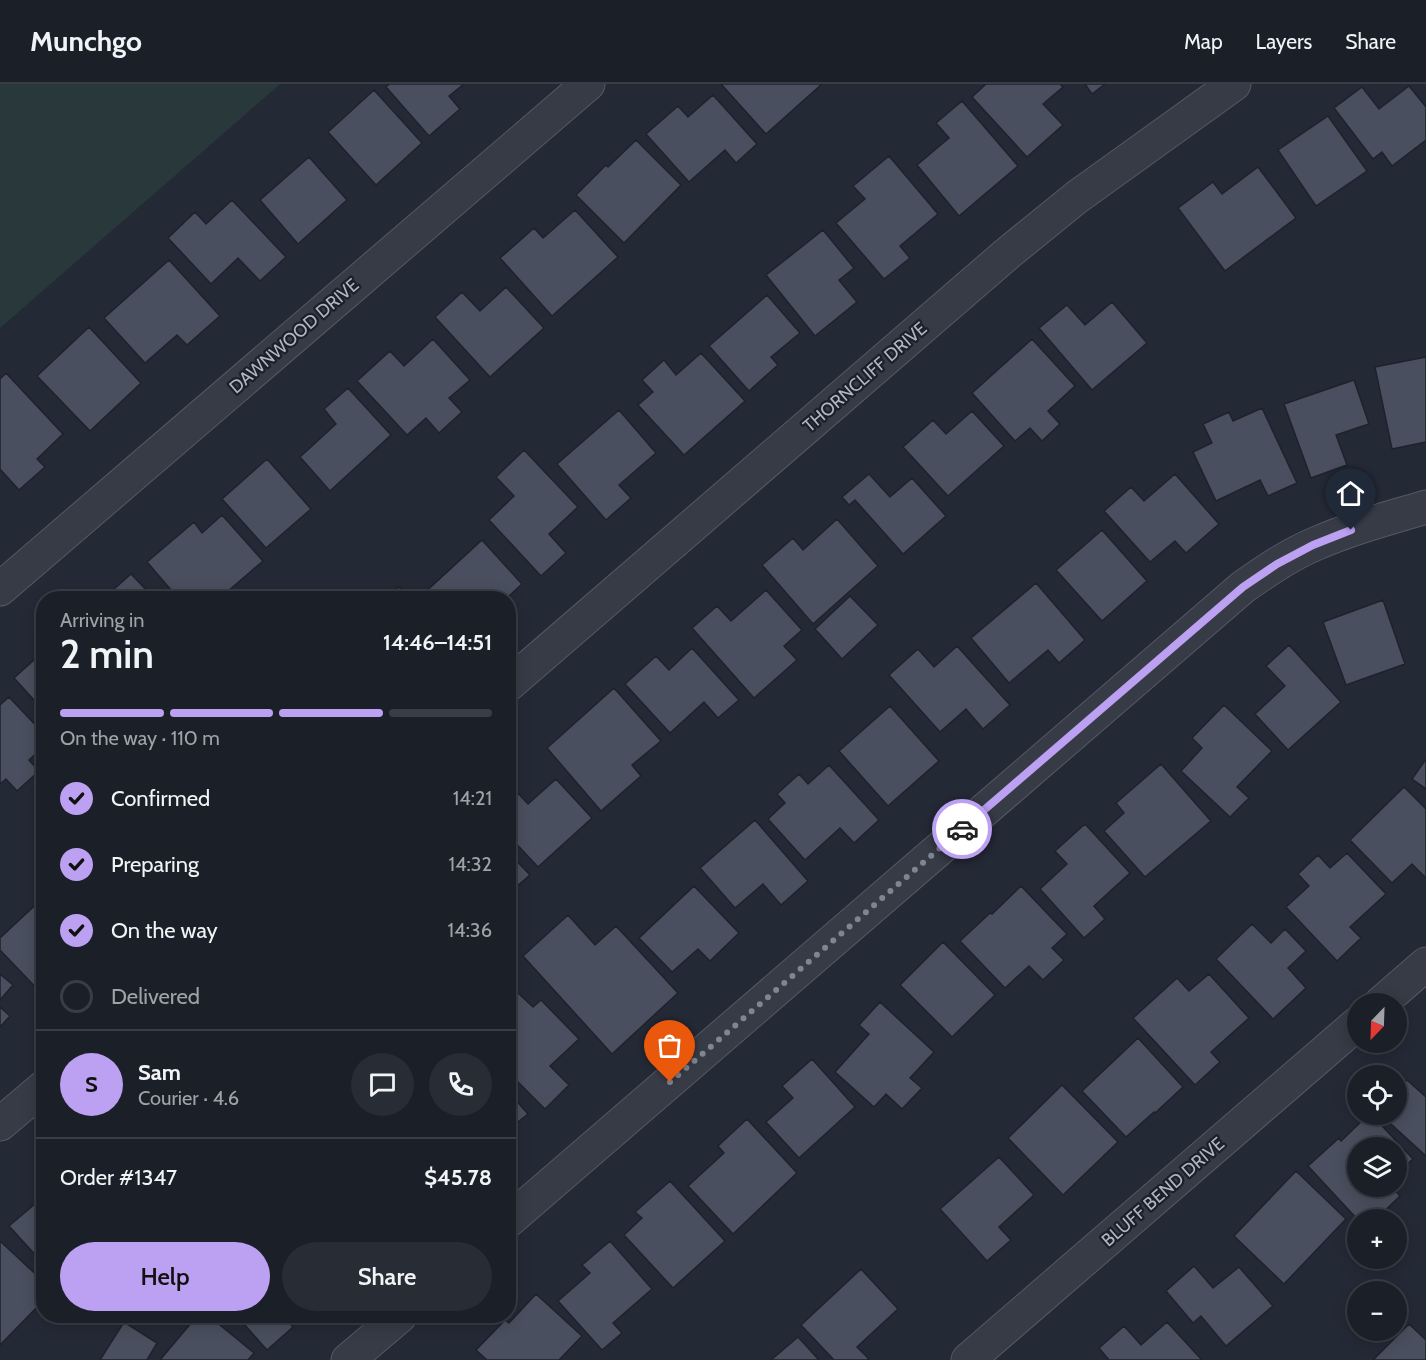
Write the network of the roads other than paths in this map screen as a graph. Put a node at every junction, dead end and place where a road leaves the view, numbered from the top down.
1 (588, 84) edge
2 (1234, 84) edge
3 (1426, 507) edge
4 (0, 589) edge
5 (516, 678) edge
6 (1426, 964) edge
7 (1393, 993) edge
8 (1347, 1033) edge
9 (36, 1094) edge
10 (0, 1124) edge
11 (516, 1214) edge
12 (391, 1323) edge
13 (348, 1360) edge
14 (968, 1360) edge

1 - 4 street, DAWNWOOD DRIVE
2 - 5 street, THORNCLIFF DRIVE
3 - 11 street
6 - 7 street
8 - 14 street, BLUFF BEND DRIVE
9 - 10 street
12 - 13 street

